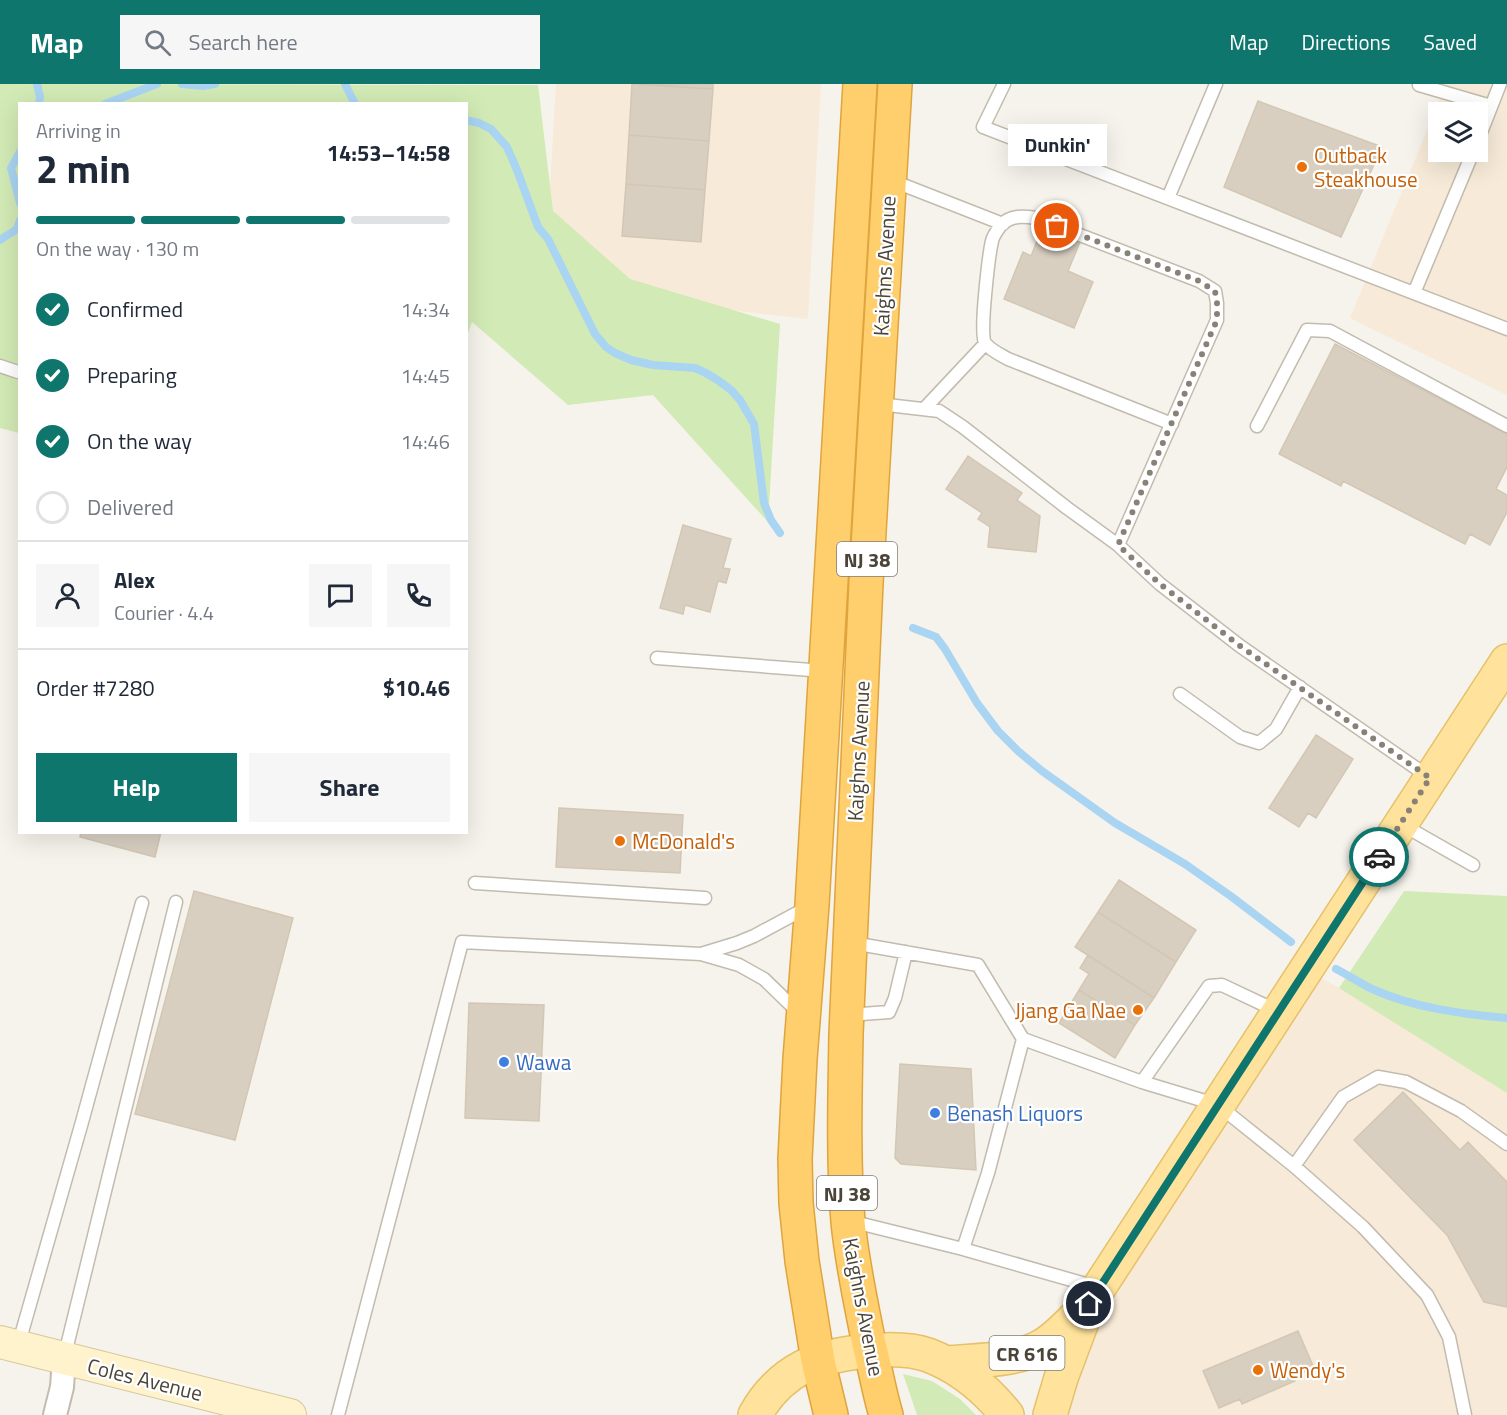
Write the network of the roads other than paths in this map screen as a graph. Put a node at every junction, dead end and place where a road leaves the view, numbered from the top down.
1 (860, 84) edge
2 (895, 84) edge
3 (1004, 84) edge
4 (1216, 84) edge
5 (1411, 84) edge
6 (1419, 84) edge
7 (1500, 84) edge
8 (1491, 106) junction
9 (1488, 114) edge
10 (1469, 162) edge
11 (889, 180) junction
12 (1167, 198) junction
13 (1004, 224) junction
14 (1413, 293) junction
15 (1507, 329) edge
16 (985, 344) junction
17 (0, 366) edge
18 (18, 372) edge
19 (876, 403) junction
20 (924, 409) junction
21 (1172, 424) junction
22 (1257, 426) dead end
23 (1507, 426) edge
24 (1118, 545) junction
25 (657, 658) dead end
26 (1507, 661) edge
27 (826, 671) junction
28 (1300, 687) junction
29 (1498, 691) edge
30 (1180, 694) dead end
31 (1430, 778) junction
32 (1400, 824) junction
33 (1473, 865) dead end
34 (475, 883) dead end
35 (705, 898) dead end
36 (176, 902) dead end
37 (142, 903) dead end
38 (812, 906) junction
39 (850, 943) junction
40 (906, 952) junction
41 (701, 954) junction
42 (1279, 1012) junction
43 (847, 1015) junction
44 (803, 1018) junction
45 (1023, 1039) junction
46 (1142, 1082) junction
47 (1218, 1105) junction
48 (1507, 1144) edge
49 (1294, 1166) junction
50 (848, 1221) junction
51 (963, 1249) junction
52 (1094, 1295) junction
53 (9, 1345) edge
54 (871, 1351) junction
55 (64, 1359) junction
56 (818, 1361) junction
57 (947, 1363) junction
58 (55, 1415) edge
59 (290, 1415) edge
60 (338, 1415) edge
61 (755, 1415) edge
62 (831, 1415) edge
63 (886, 1415) edge
64 (1007, 1415) edge
65 (1050, 1415) edge
66 (1465, 1415) edge

1 - 27 highway, Kaighns Avenue / NJ 38
2 - 11 highway, Kaighns Avenue / NJ 38
3 - 12 lane
4 - 12 lane
5 - 6 lane
6 - 8 lane
7 - 8 lane
8 - 9 lane
10 - 14 lane
11 - 13 lane
11 - 19 highway, Kaighns Avenue / NJ 38
12 - 14 lane
13 - 16 lane
13 - 21 lane
14 - 15 lane
16 - 20 lane
16 - 21 lane
17 - 18 lane
19 - 20 lane
19 - 39 highway, Kaighns Avenue / NJ 38
20 - 24 lane
21 - 24 lane
22 - 23 lane
24 - 28 lane
25 - 27 lane
26 - 29 main road, CR 616
27 - 38 highway, Kaighns Avenue / NJ 38
28 - 30 lane
28 - 31 lane
29 - 31 main road, CR 616
31 - 32 main road, CR 616
32 - 33 lane
32 - 42 main road, CR 616
34 - 35 lane
36 - 55 lane
37 - 53 lane
38 - 41 lane
38 - 44 highway, Kaighns Avenue / NJ 38
39 - 40 lane
39 - 43 highway, Kaighns Avenue / NJ 38
40 - 43 lane
40 - 45 lane
41 - 44 lane
41 - 60 lane
42 - 46 lane
42 - 47 main road, CR 616
43 - 50 highway, Kaighns Avenue / NJ 38
44 - 56 highway, Kaighns Avenue / NJ 38
45 - 46 lane
45 - 51 lane
46 - 47 lane
47 - 49 lane
47 - 52 main road, CR 616
48 - 49 lane
49 - 66 lane
50 - 51 lane
50 - 54 highway, Kaighns Avenue / NJ 38
51 - 52 lane
52 - 57 main road, CR 616
52 - 65 main road, CR 616
53 - 55 street, Coles Avenue
54 - 56 main road, CR 616
54 - 57 main road, CR 616
54 - 63 highway, Kaighns Avenue / NJ 38
55 - 58 street
55 - 59 street, Coles Avenue
56 - 61 main road, CR 616
56 - 62 highway, Kaighns Avenue / NJ 38
57 - 64 main road

